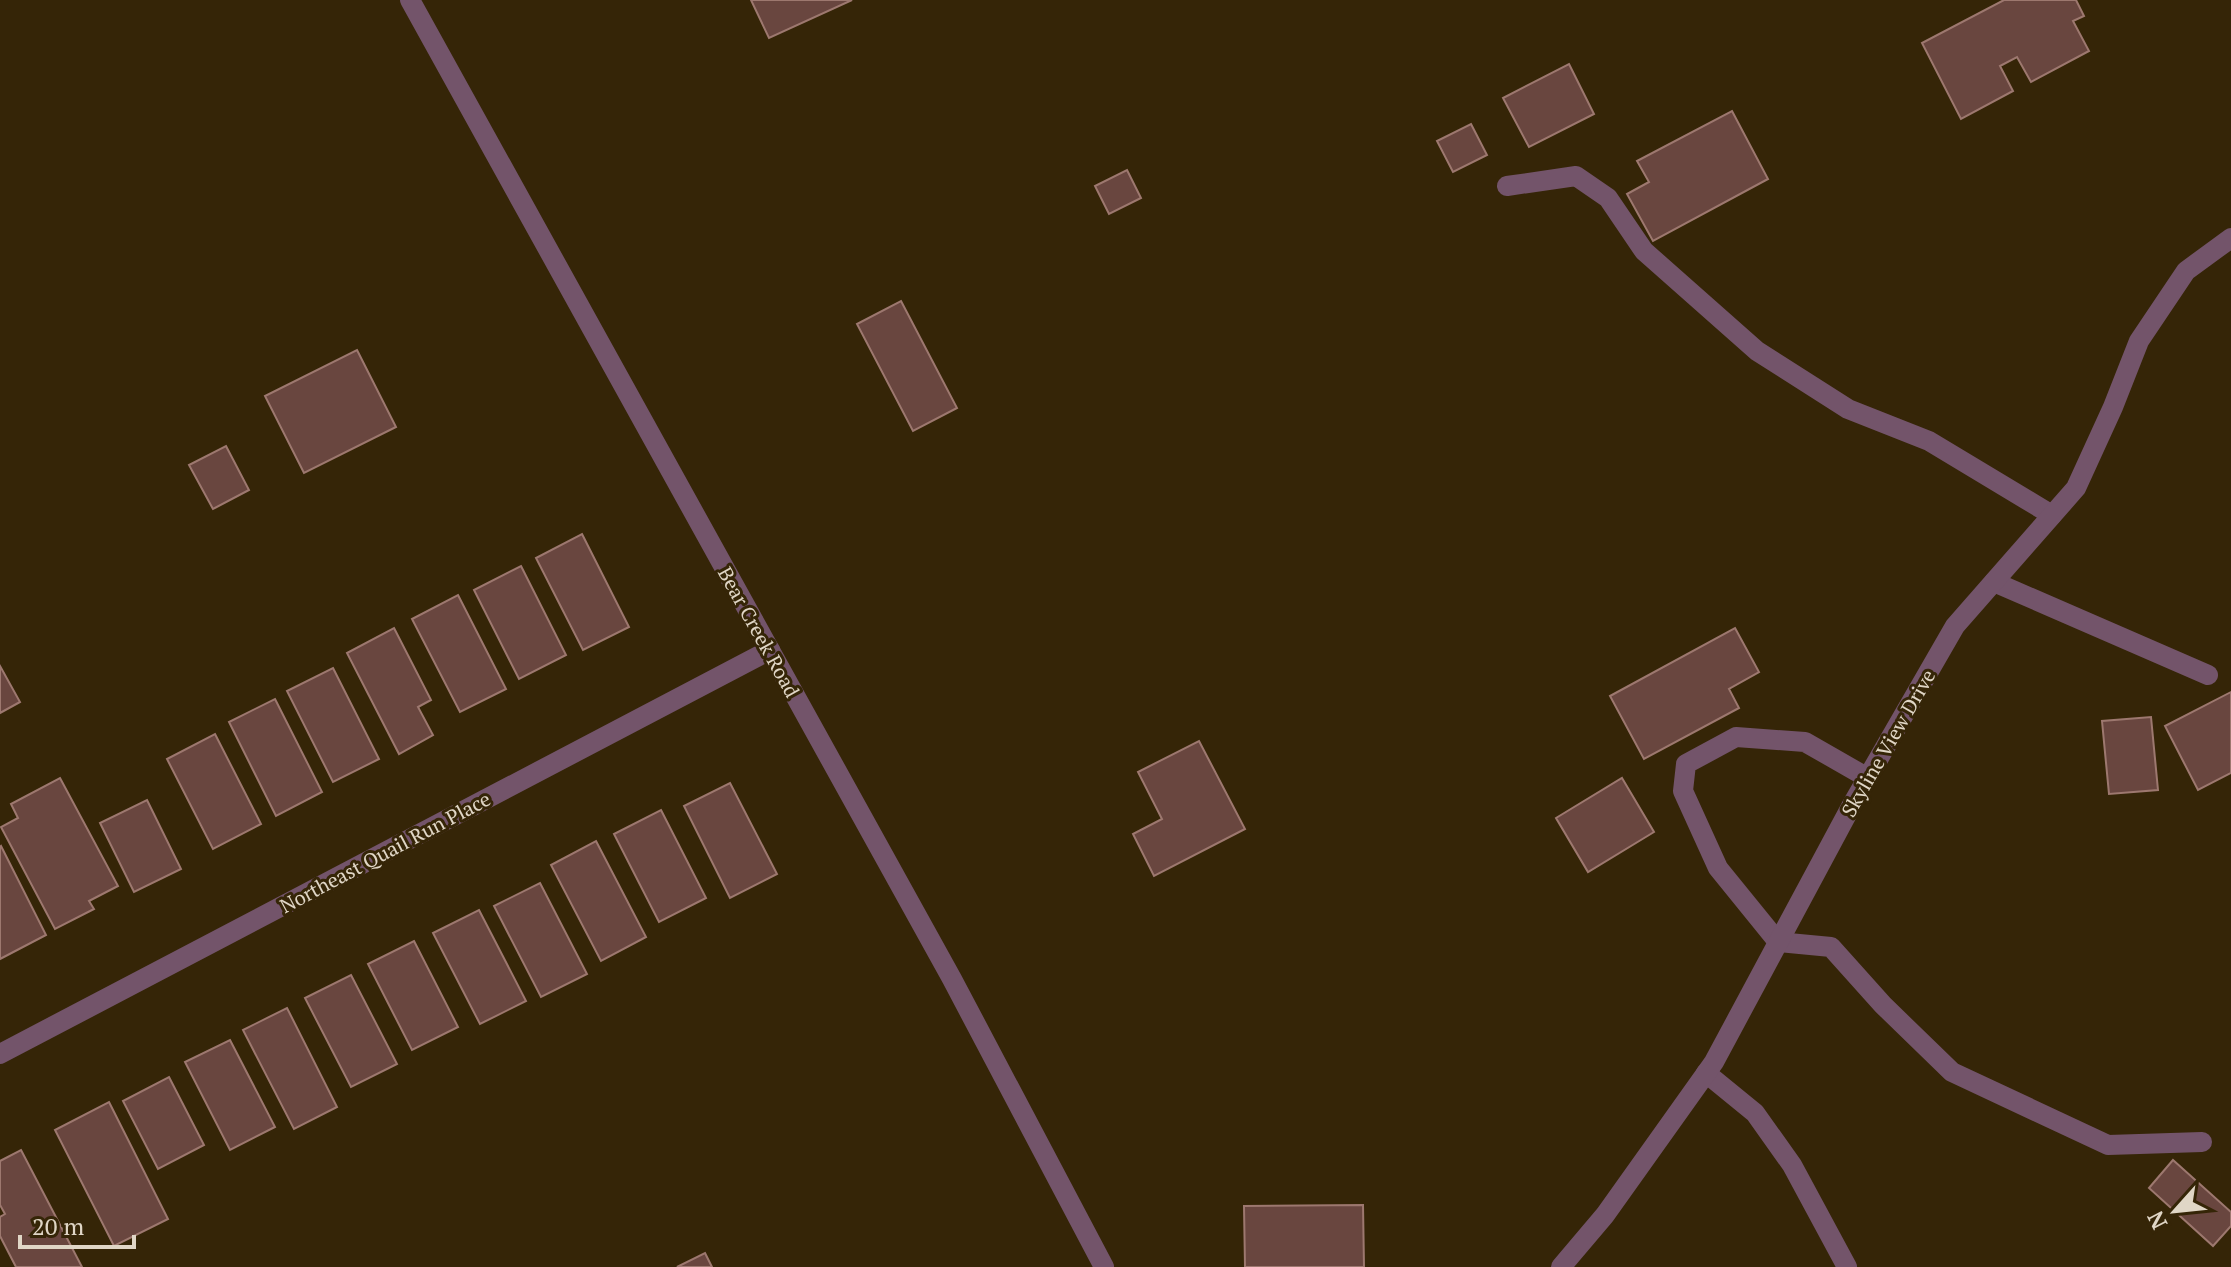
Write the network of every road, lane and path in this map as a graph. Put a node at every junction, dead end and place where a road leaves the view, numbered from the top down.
1 (410, 0) edge
2 (1507, 186) dead end
3 (2230, 240) edge
4 (2052, 515) junction
5 (1994, 582) junction
6 (770, 650) junction
7 (2208, 675) dead end
8 (1868, 778) junction
9 (1778, 942) junction
10 (0, 1054) edge
11 (1706, 1073) junction
12 (2202, 1142) dead end
13 (1104, 1267) edge
14 (1561, 1267) edge
15 (1847, 1267) edge

1 - 6 street, Bear Creek Road
2 - 4 street
3 - 4 street, Skyline View Drive
4 - 5 street, Skyline View Drive
5 - 7 street
5 - 8 street, Skyline View Drive
6 - 10 street, Northeast Quail Run Place
6 - 13 street, Bear Creek Road
8 - 9 street, Skyline View Drive
8 - 9 street
9 - 11 street, Skyline View Drive
9 - 12 street
11 - 14 street, Skyline View Drive
11 - 15 street

